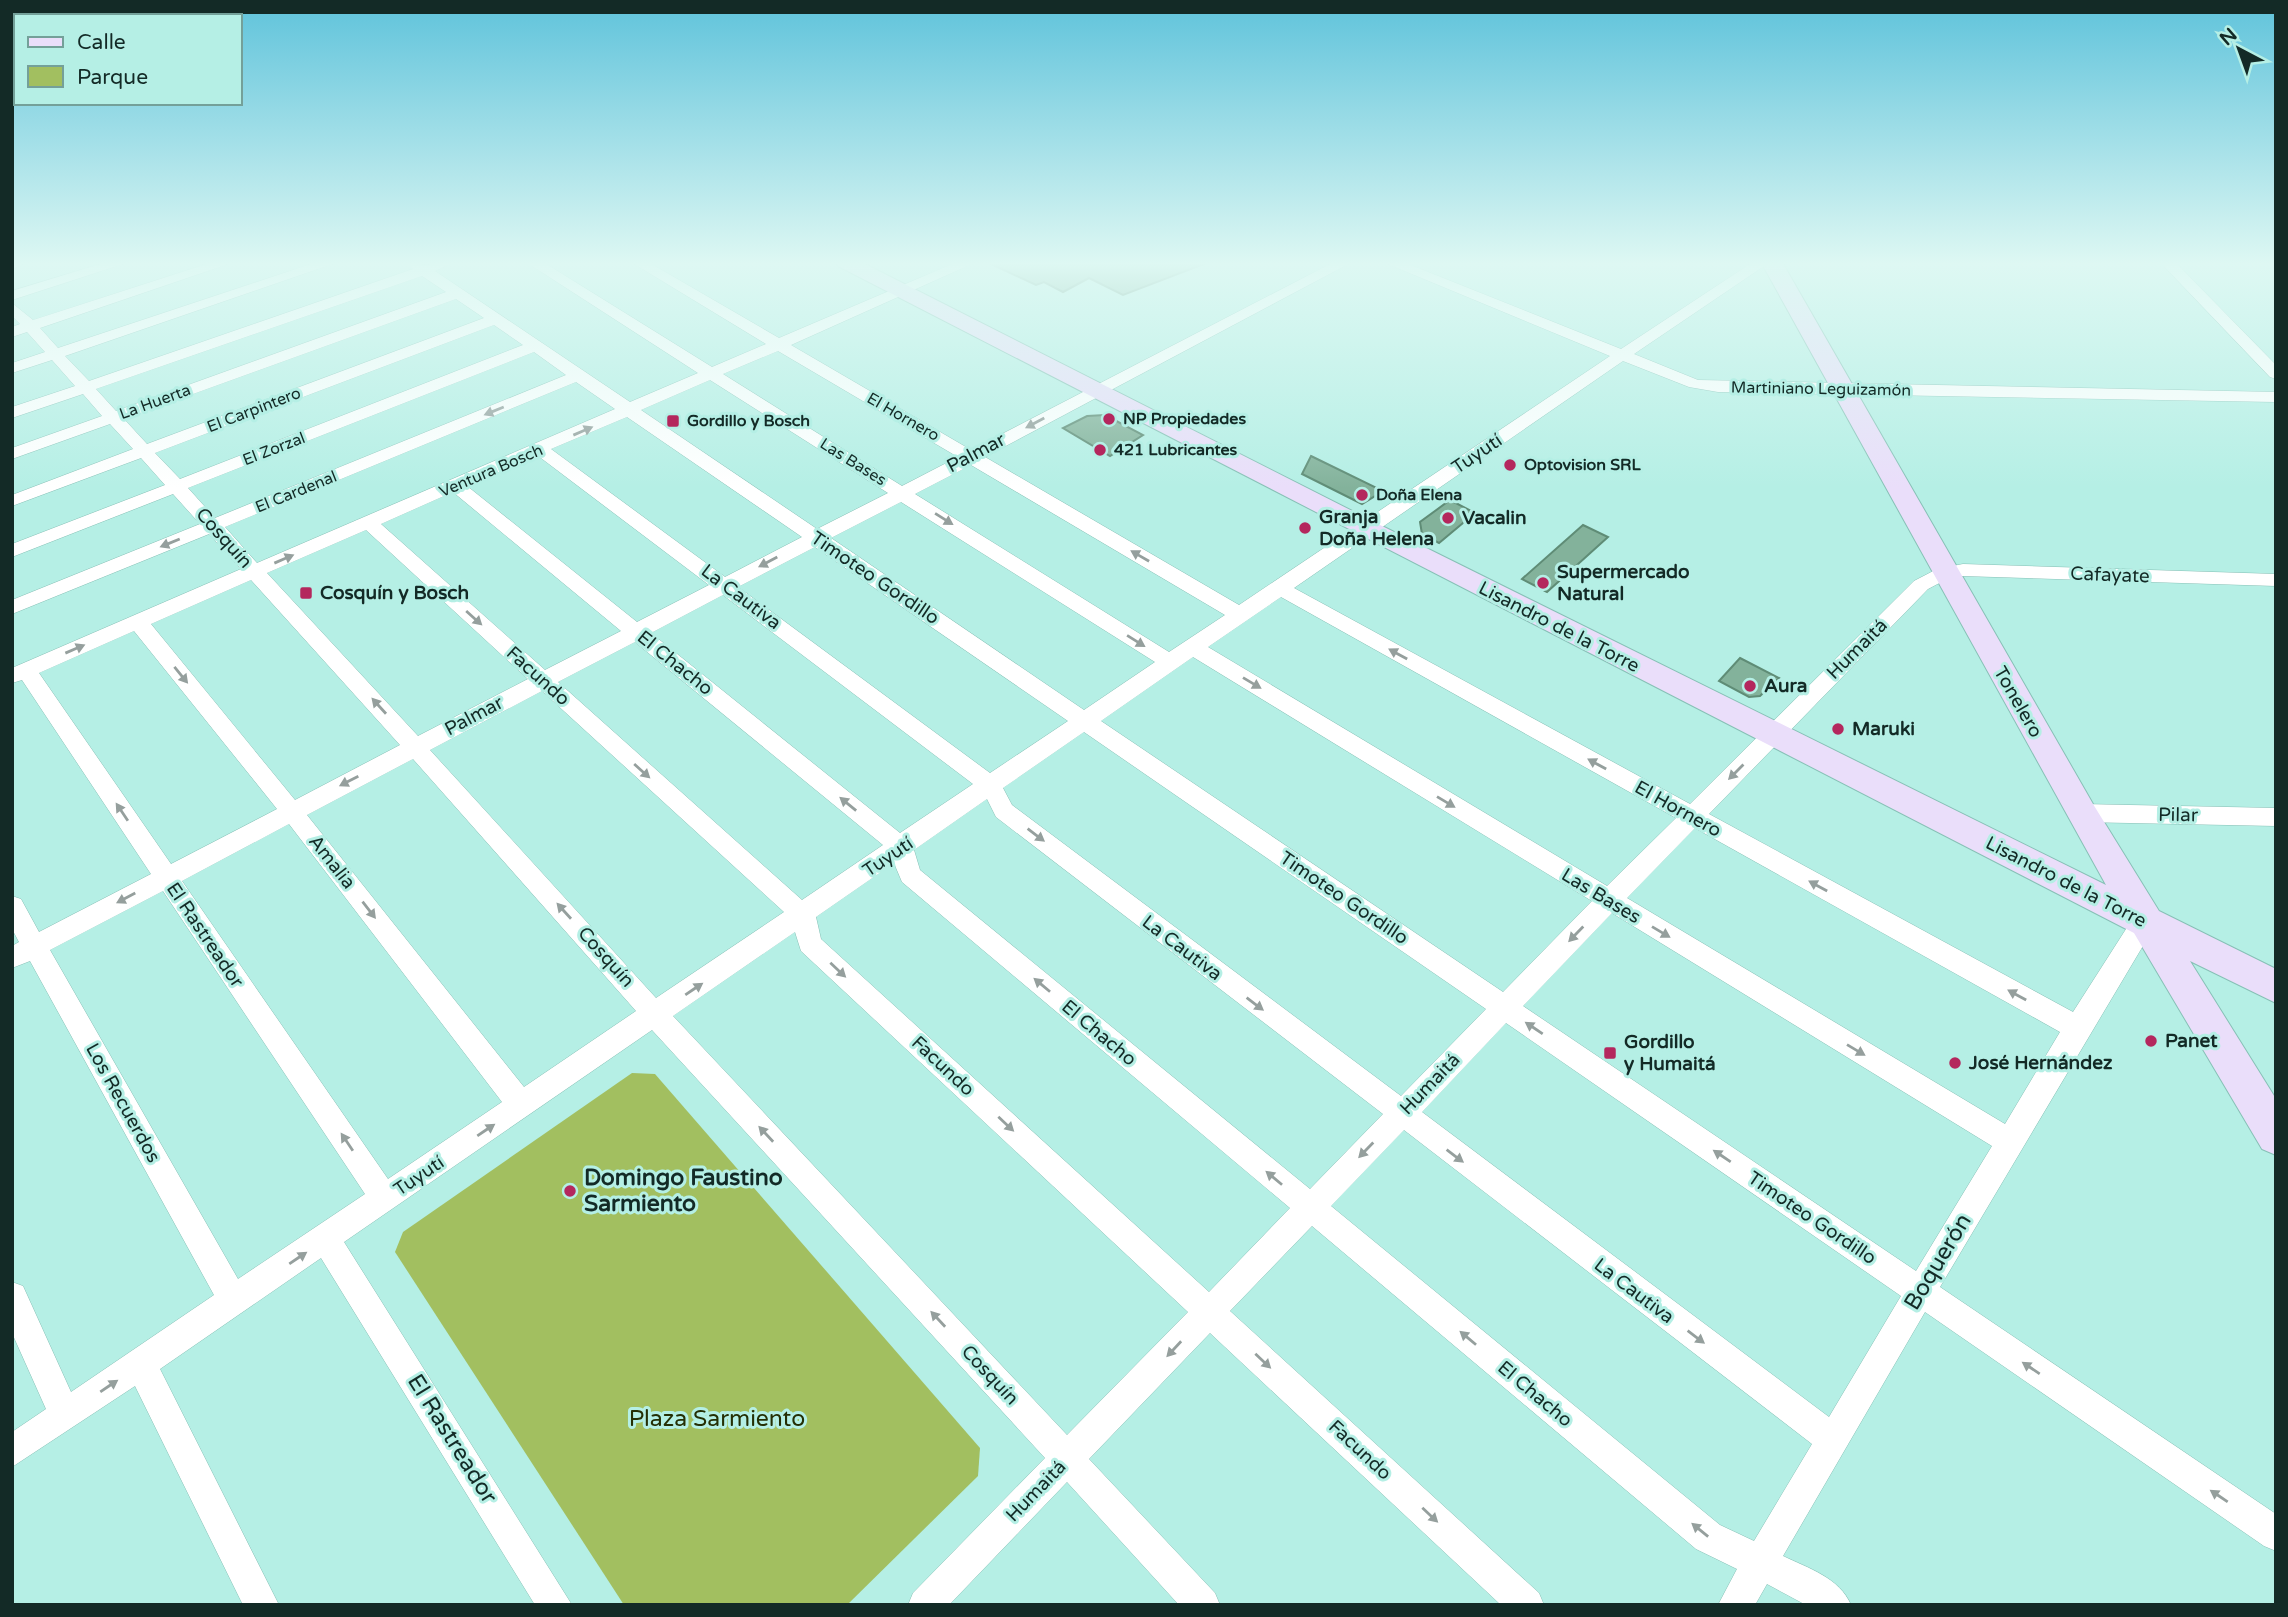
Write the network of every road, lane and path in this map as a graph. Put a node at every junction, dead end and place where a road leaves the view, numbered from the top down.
1 (41, 337) edge
2 (104, 337) edge
3 (223, 337) edge
4 (334, 337) edge
5 (446, 337) edge
6 (523, 337) edge
7 (654, 337) edge
8 (768, 337) edge
9 (798, 337) edge
10 (992, 337) edge
11 (1199, 337) edge
12 (1575, 337) edge
13 (1648, 337) edge
14 (1814, 337) edge
15 (2240, 337) edge
16 (781, 345) junction
17 (536, 346) junction
18 (57, 353) junction
19 (1620, 356) junction
20 (12, 368) edge
21 (713, 374) junction
22 (2276, 374) edge
23 (579, 375) junction
24 (88, 387) junction
25 (1843, 390) junction
26 (1096, 391) junction
27 (2276, 397) edge
28 (630, 411) junction
29 (12, 413) edge
30 (114, 417) junction
31 (540, 449) junction
32 (146, 451) junction
33 (12, 454) edge
34 (971, 456) junction
35 (178, 486) junction
36 (456, 486) junction
37 (902, 492) junction
38 (12, 501) edge
39 (369, 523) junction
40 (213, 525) junction
41 (1366, 530) junction
42 (815, 538) junction
43 (12, 551) edge
44 (255, 572) junction
45 (1944, 573) junction
46 (2276, 580) edge
47 (725, 585) junction
48 (1280, 588) junction
49 (12, 608) edge
50 (1241, 615) junction
51 (138, 622) junction
52 (636, 631) junction
53 (1194, 648) junction
54 (1171, 663) junction
55 (19, 673) edge
56 (542, 680) junction
57 (1086, 721) junction
58 (1773, 734) junction
59 (415, 747) junction
60 (991, 786) junction
61 (291, 811) junction
62 (2081, 813) junction
63 (1691, 817) junction
64 (2276, 817) edge
65 (901, 847) junction
66 (166, 877) junction
67 (1608, 901) junction
68 (12, 906) edge
69 (803, 915) junction
70 (2144, 922) junction
71 (24, 952) edge
72 (2276, 987) edge
73 (1504, 1008) junction
74 (657, 1014) junction
75 (2077, 1028) junction
76 (522, 1106) junction
77 (1401, 1115) junction
78 (2276, 1136) edge
79 (2010, 1142) junction
80 (385, 1199) junction
81 (1310, 1208) junction
82 (326, 1239) junction
83 (1920, 1292) junction
84 (12, 1297) edge
85 (234, 1301) junction
86 (1209, 1312) junction
87 (142, 1364) junction
88 (65, 1416) junction
89 (1833, 1440) junction
90 (12, 1451) edge
91 (1068, 1458) junction
92 (2276, 1534) edge
93 (1759, 1563) junction
94 (262, 1605) edge
95 (555, 1605) edge
96 (925, 1605) edge
97 (1203, 1605) edge
98 (1527, 1605) edge
99 (1735, 1605) edge
100 (1834, 1605) edge

1 - 18 street, Cosquín
2 - 18 street
3 - 24 street
4 - 30 street, La Huerta
5 - 32 street, El Carpintero
6 - 17 street, Timoteo Gordillo
7 - 21 street, Las Bases
8 - 16 street, El Hornero
9 - 16 street, Ventura Bosch
10 - 26 street, Lisandro de la Torre
11 - 26 street, Palmar
12 - 19 street, Martiniano Leguizamón
13 - 19 street, Tuyutí
14 - 25 street, Tonelero
15 - 22 street
16 - 21 street, Ventura Bosch
16 - 34 street, El Hornero
17 - 23 street, Timoteo Gordillo
17 - 35 street, El Zorzal
18 - 20 street
18 - 24 street, Cosquín
19 - 25 street, Martiniano Leguizamón
19 - 41 street, Tuyutí
21 - 28 street, Ventura Bosch
21 - 37 street, Las Bases
23 - 28 street, Timoteo Gordillo
23 -> 40 street, El Cardenal
24 - 29 street
24 - 30 street, Cosquín
25 - 27 street, Martiniano Leguizamón
25 - 45 street, Tonelero
26 -> 34 street, Palmar
26 - 41 street, Lisandro de la Torre
31 -> 28 street, Ventura Bosch
28 - 42 street, Timoteo Gordillo
30 - 32 street, Cosquín
30 - 33 street, La Huerta
31 - 36 street, Ventura Bosch
31 - 47 street, La Cautiva
32 - 35 street, Cosquín
32 - 38 street, El Carpintero
34 - 37 street, Palmar
50 -> 34 street, El Hornero
35 - 40 street, Cosquín
35 - 43 street, El Zorzal
36 - 39 street, Ventura Bosch
36 - 52 street, El Chacho
37 - 42 street, Palmar
37 -> 54 street, Las Bases
44 -> 39 street, Ventura Bosch
39 -> 56 street, Facundo
40 - 44 street, Cosquín
40 -> 49 street, El Cardenal
41 - 48 street, Tuyutí
41 - 58 street, Lisandro de la Torre
42 -> 47 street, Palmar
42 - 57 street, Timoteo Gordillo
44 - 51 street, Ventura Bosch
59 -> 44 street, Cosquín
45 - 46 street, Cafayate
45 - 58 street, Humaitá
45 - 62 street, Tonelero
47 - 52 street, Palmar
47 - 60 street, La Cautiva
48 - 50 street, Tuyutí
63 -> 48 street, El Hornero
50 - 53 street, Tuyutí
55 -> 51 street, Ventura Bosch
51 -> 61 street, Amalia
52 - 56 street, Palmar
65 -> 52 street, El Chacho
53 - 54 street, Tuyutí
53 -> 67 street, Las Bases
54 - 57 street, Tuyutí
66 -> 55 street, El Rastreador
56 - 59 street, Palmar
56 -> 69 street, Facundo
57 - 60 street, Tuyutí
57 - 73 street, Timoteo Gordillo
58 -> 63 street, Humaitá
58 - 70 street, Lisandro de la Torre
59 -> 61 street, Palmar
74 -> 59 street, Cosquín
60 - 65 street, Tuyutí
60 -> 77 street, La Cautiva
61 - 66 street, Palmar
61 -> 76 street, Amalia
62 - 64 street, Pilar
62 - 70 street, Tonelero
63 - 67 street, Humaitá
75 -> 63 street, El Hornero
65 - 69 street, Tuyutí
81 -> 65 street, El Chacho
66 -> 71 street, Palmar
80 -> 66 street, El Rastreador
67 -> 73 street, Humaitá
67 -> 79 street, Las Bases
68 - 71 street, Los Recuerdos
74 -> 69 street, Tuyutí
69 -> 86 street, Facundo
70 - 72 street, Lisandro de la Torre
70 - 75 street, Boquerón
70 - 78 street, Tonelero
71 - 85 street, Los Recuerdos
73 - 77 street, Humaitá
83 -> 73 street, Timoteo Gordillo
74 - 76 street, Tuyutí
91 -> 74 street, Cosquín
75 - 79 street, Boquerón
80 -> 76 street, Tuyutí
77 -> 81 street, Humaitá
77 -> 89 street, La Cautiva
79 - 83 street, Boquerón
80 - 82 street, Tuyutí
81 - 86 street, Humaitá
93 -> 81 street, El Chacho
85 -> 82 street, Tuyutí
82 - 95 street, El Rastreador
83 - 89 street, Boquerón
92 -> 83 street, Timoteo Gordillo
84 - 88 street
85 - 87 street, Tuyutí
86 -> 91 street, Humaitá
86 -> 98 street, Facundo
88 -> 87 street, Tuyutí
87 - 94 street
88 - 90 street, Tuyutí
89 - 93 street, Boquerón
91 - 96 street, Humaitá
91 - 97 street, Cosquín
93 - 99 street, Boquerón
93 - 100 street, El Chacho

